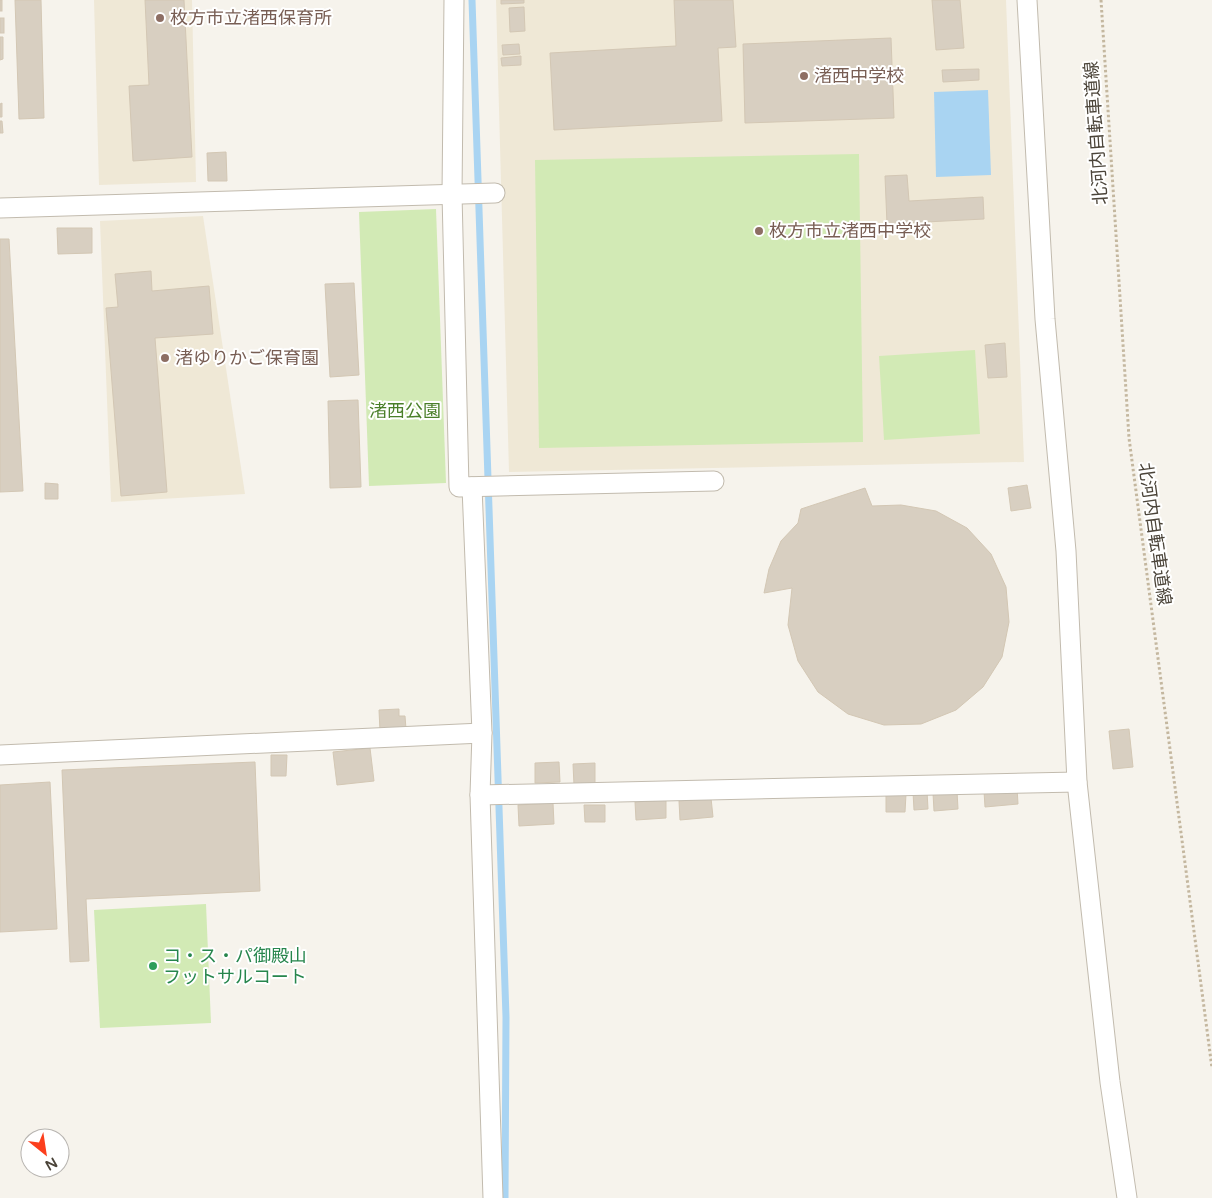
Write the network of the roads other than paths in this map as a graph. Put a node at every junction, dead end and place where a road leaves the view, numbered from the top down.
1 (454, 0) edge
2 (1027, 0) edge
3 (495, 193) dead end
4 (458, 194) junction
5 (0, 208) edge
6 (714, 481) dead end
7 (472, 487) junction
8 (482, 733) junction
9 (0, 755) edge
10 (1077, 782) junction
11 (480, 795) junction
12 (493, 1198) edge
13 (1128, 1198) edge

1 - 4 street
2 - 10 street
3 - 4 street
4 - 5 street
4 - 7 street
6 - 7 street
7 - 8 street
8 - 9 street
8 - 11 street
10 - 11 street
10 - 13 street
11 - 12 street

